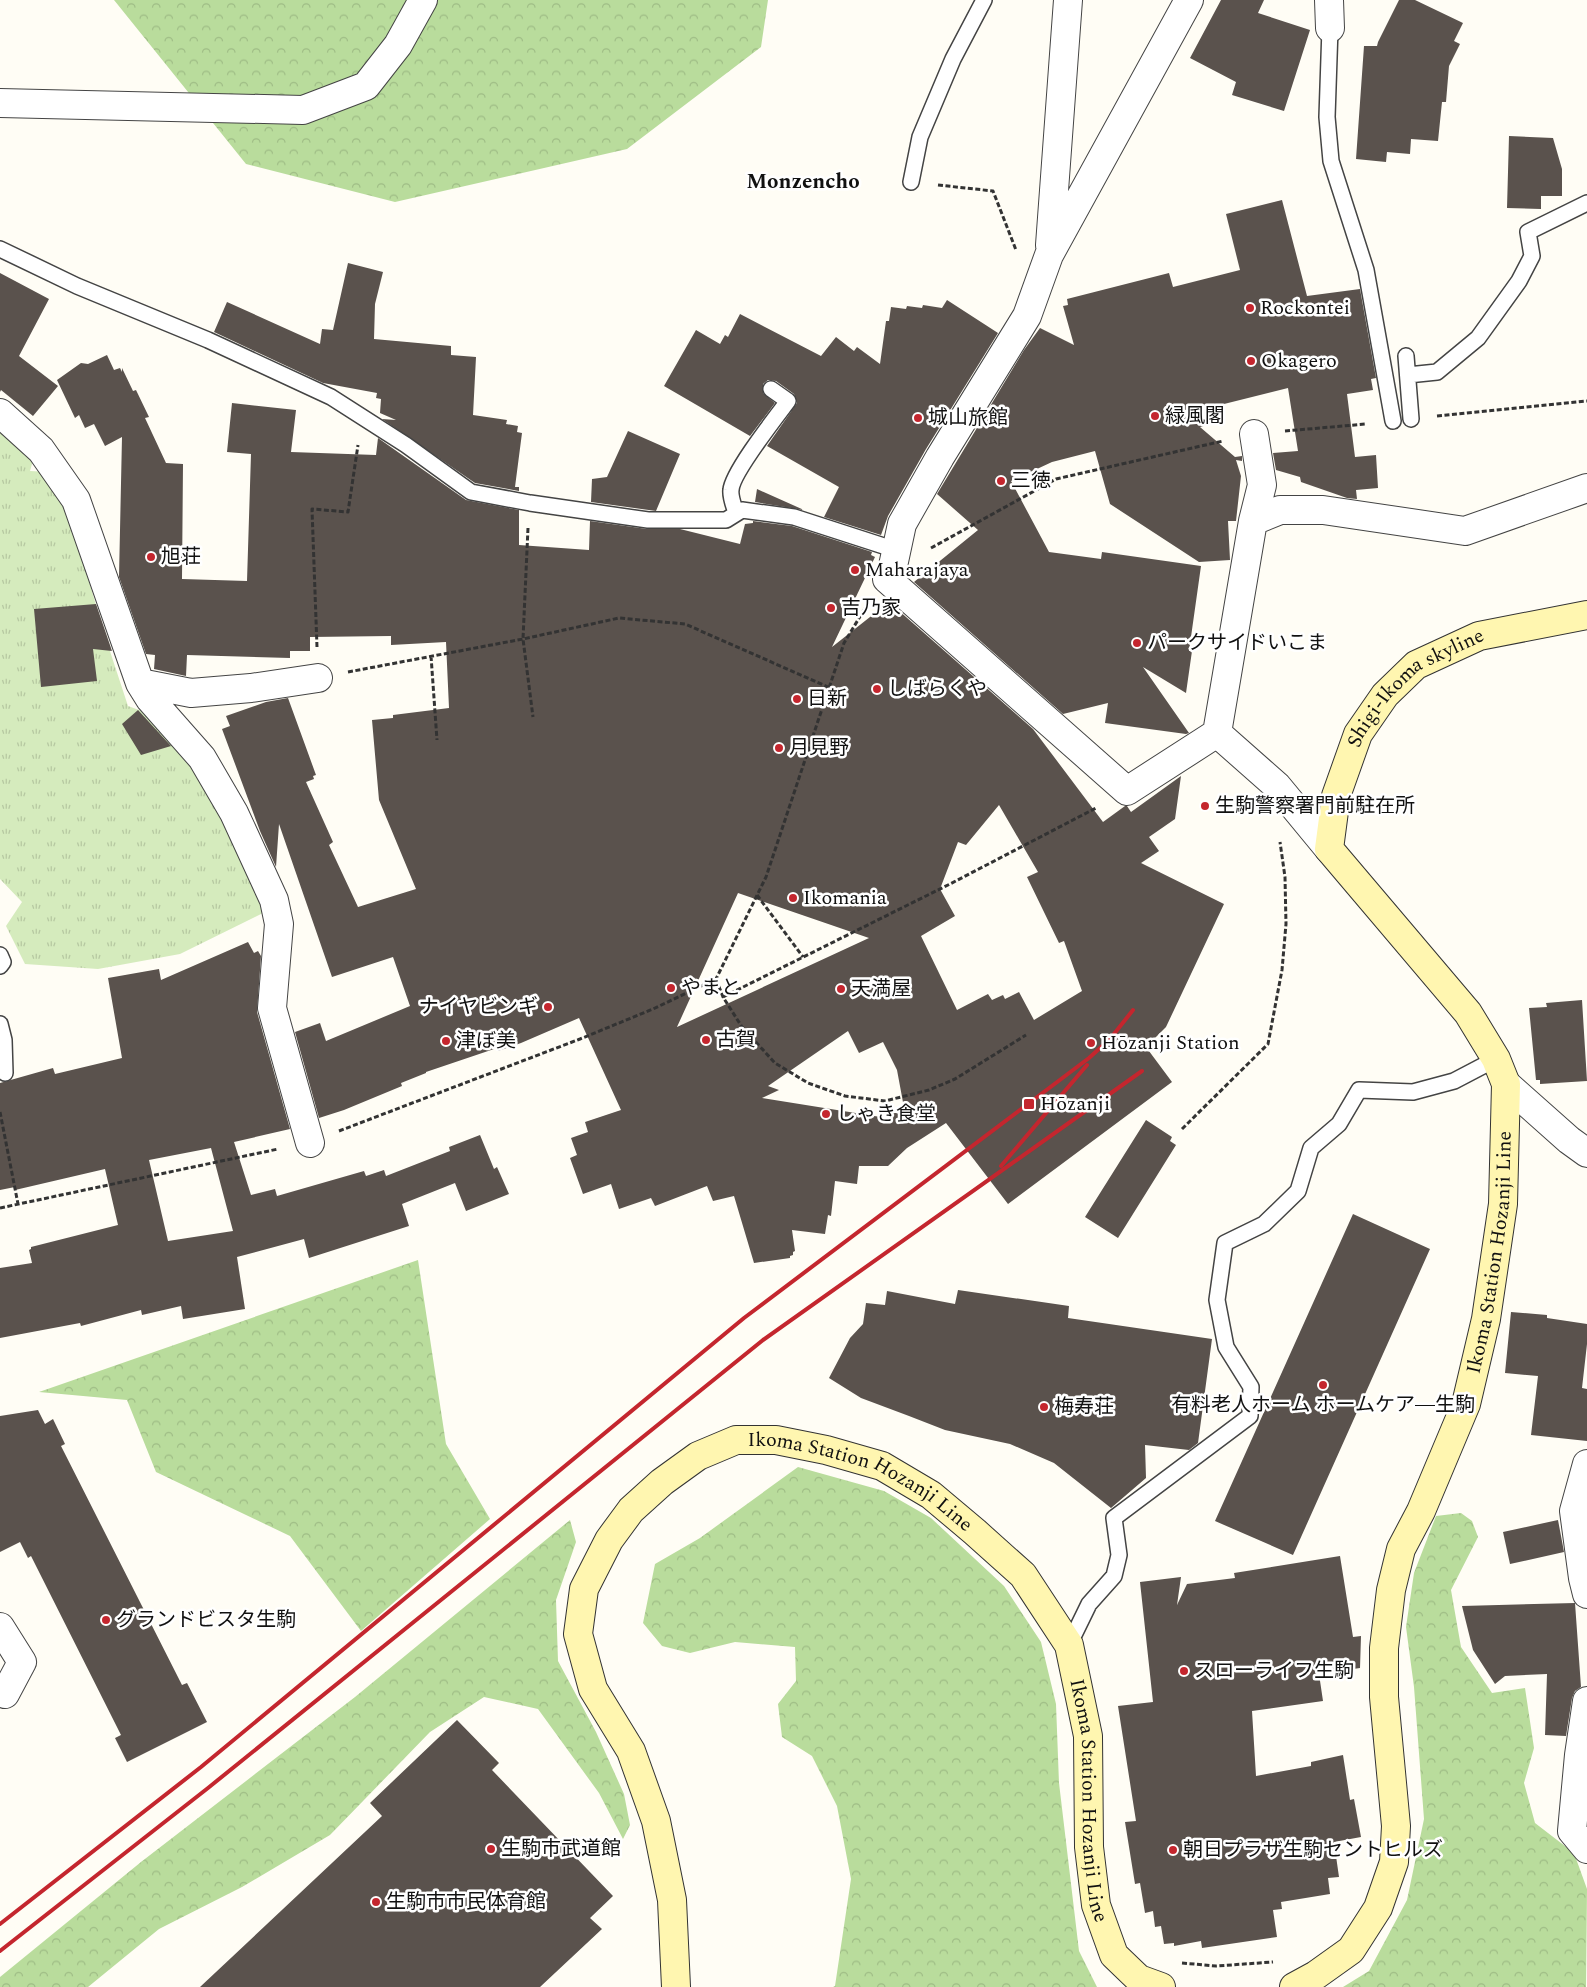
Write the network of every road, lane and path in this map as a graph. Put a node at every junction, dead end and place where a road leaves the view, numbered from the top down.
1 (423, 0) edge
2 (984, 0) edge
3 (1068, 0) edge
4 (1189, 0) edge
5 (1329, 0) edge
6 (1330, 28) joint
7 (0, 103) edge
8 (911, 182) joint
9 (1587, 203) edge
10 (0, 249) edge
11 (1049, 255) junction
12 (1034, 295) junction
13 (1406, 356) dead end
14 (1408, 376) junction
15 (771, 389) dead end
16 (1587, 401) edge
17 (0, 413) edge
18 (362, 417) junction
19 (1410, 419) joint
20 (1393, 421) joint
21 (1254, 434) junction
22 (1587, 488) edge
23 (530, 503) junction
24 (736, 513) junction
25 (1252, 521) junction
26 (892, 565) junction
27 (1587, 615) edge
28 (524, 638) junction
29 (431, 656) junction
30 (318, 678) junction
31 (140, 683) junction
32 (828, 687) junction
33 (533, 717) dead end
34 (1217, 733) junction
35 (437, 740) dead end
36 (1127, 791) junction
37 (1279, 837) dead end
38 (1329, 849) junction
39 (757, 895) junction
40 (0, 955) edge
41 (803, 957) junction
42 (0, 966) edge
43 (716, 979) junction
44 (723, 996) junction
45 (0, 1024) edge
46 (1026, 1035) dead end
47 (1496, 1059) junction
48 (5, 1073) dead end
49 (1506, 1084) junction
50 (0, 1112) edge
51 (1182, 1129) dead end
52 (310, 1143) junction
53 (1587, 1153) edge
54 (18, 1204) junction
55 (0, 1208) edge
56 (1587, 1464) edge
57 (1587, 1594) edge
58 (0, 1627) edge
59 (1069, 1645) junction
60 (0, 1692) edge
61 (1587, 1700) edge
62 (1587, 1849) edge
63 (1276, 1961) dead end
64 (1179, 1963) dead end
65 (676, 1987) edge
66 (1161, 1987) edge
67 (1294, 1987) edge

1 - 7 street
2 - 8 lane
3 - 11 street
4 - 11 street
5 - 6 street
6 - 20 lane
8 - 12 path
9 - 14 lane
10 - 18 lane
11 - 12 street
12 - 26 street
13 - 14 lane
14 - 19 lane
15 - 24 lane
16 - 19 path
17 - 31 street
18 - 23 lane
18 - 30 path
20 - 21 path
21 - 25 street
21 - 26 path
22 - 25 street
23 - 24 lane
23 - 28 path
24 - 26 lane
25 - 34 street
26 - 32 path
26 - 36 street
27 - 38 main road, Shigi-Ikoma skyline
28 - 29 path
28 - 32 path
28 - 33 path
29 - 30 path
29 - 35 path
30 - 31 street
31 - 52 street
32 - 39 path
34 - 36 street
34 - 38 street
36 - 41 path
37 - 51 path
38 - 47 main road, Ikoma Station Hozanji Line
39 - 41 path
39 - 43 path
40 - 42 lane
41 - 44 path
43 - 44 path
43 - 52 path
44 - 46 path
45 - 48 lane
47 - 49 main road, Ikoma Station Hozanji Line
47 - 59 lane
49 - 53 street
49 - 67 main road, Ikoma Station Hozanji Line
50 - 54 path
52 - 54 path
54 - 55 path
56 - 57 street
58 - 60 street
59 - 65 main road, Ikoma Station Hozanji Line
59 - 66 main road, Ikoma Station Hozanji Line
61 - 62 street
63 - 64 path

